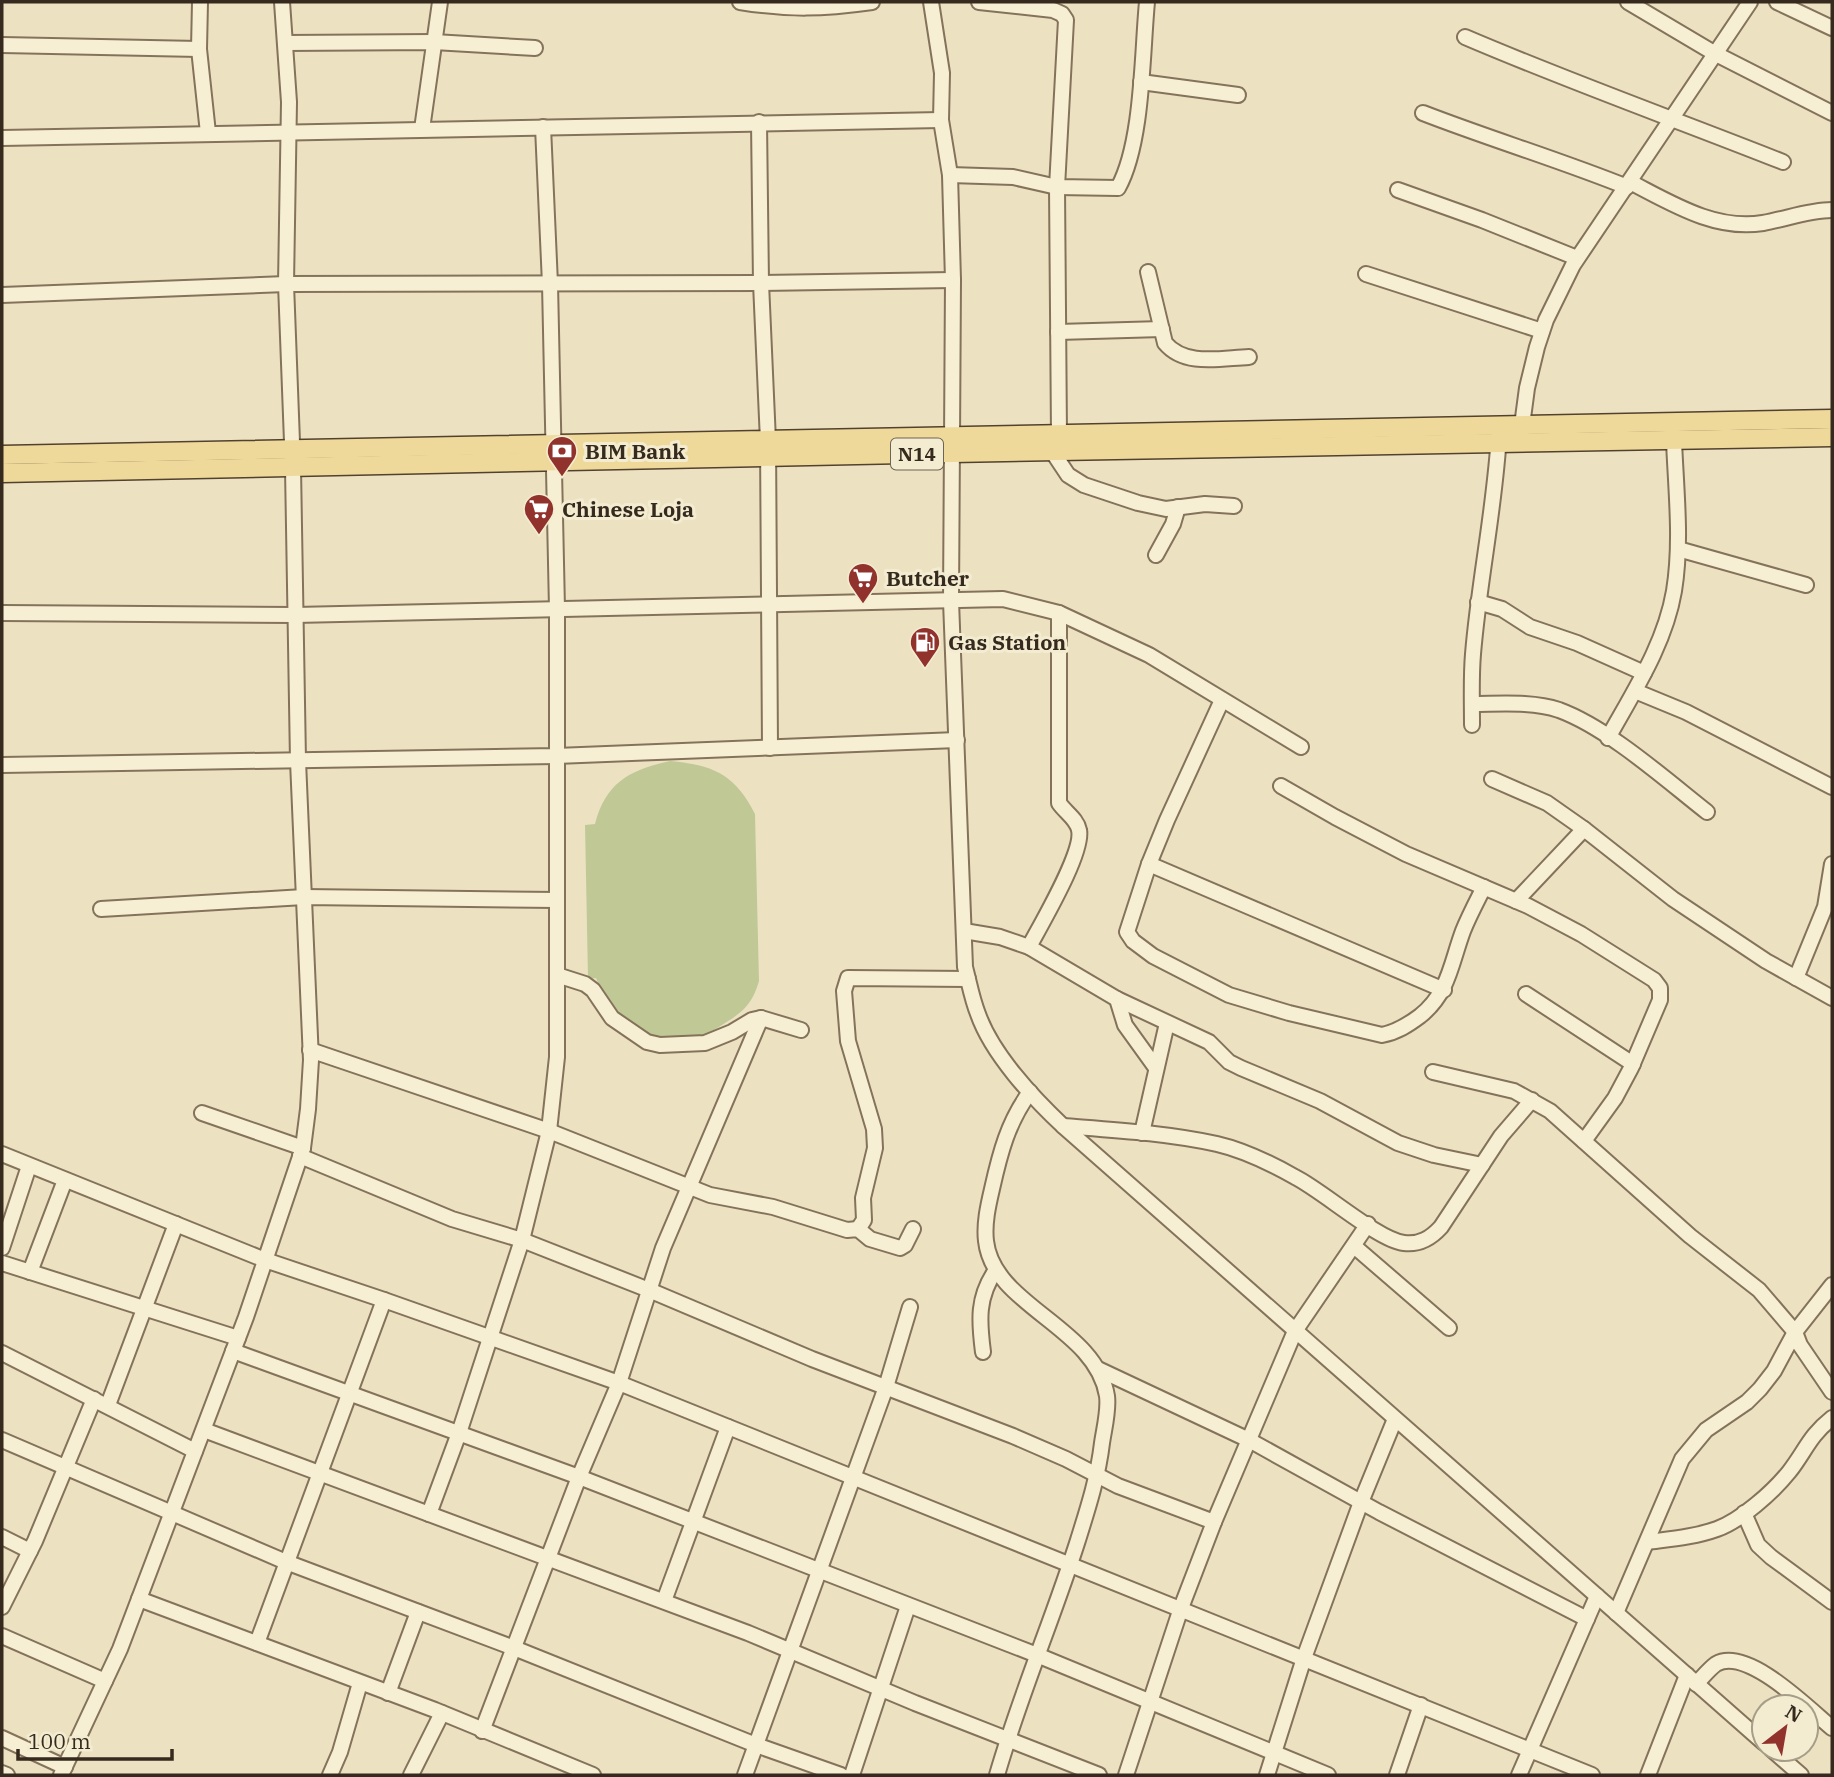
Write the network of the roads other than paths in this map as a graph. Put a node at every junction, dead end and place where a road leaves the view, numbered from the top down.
1 (200, 2) edge
2 (282, 2) edge
3 (440, 2) edge
4 (740, 2) edge
5 (873, 2) edge
6 (931, 2) edge
7 (979, 2) edge
8 (1147, 2) edge
9 (1628, 2) edge
10 (1750, 2) edge
11 (1777, 2) edge
12 (1832, 28) edge
13 (1465, 37) dead end
14 (434, 42) junction
15 (285, 43) junction
16 (2, 45) edge
17 (535, 48) dead end
18 (199, 49) junction
19 (1714, 53) junction
20 (1141, 82) junction
21 (1238, 95) dead end
22 (1423, 113) dead end
23 (1832, 113) edge
24 (1672, 118) junction
25 (941, 120) junction
26 (759, 122) junction
27 (544, 127) junction
28 (422, 129) junction
29 (208, 133) junction
30 (286, 134) junction
31 (2, 138) edge
32 (1783, 162) dead end
33 (950, 176) junction
34 (1629, 184) junction
35 (1057, 187) junction
36 (1398, 190) dead end
37 (1832, 210) edge
38 (1577, 258) junction
39 (1148, 272) dead end
40 (1366, 274) dead end
41 (953, 279) junction
42 (761, 283) junction
43 (286, 284) junction
44 (550, 284) junction
45 (2, 295) edge
46 (1162, 329) junction
47 (1542, 331) junction
48 (1058, 332) junction
49 (1249, 357) dead end
50 (1832, 419) edge
51 (1499, 435) junction
52 (1521, 435) junction
53 (1832, 437) edge
54 (1674, 441) junction
55 (1056, 443) junction
56 (952, 445) junction
57 (767, 449) junction
58 (553, 454) junction
59 (2, 455) edge
60 (292, 459) junction
61 (159, 461) junction
62 (2, 473) edge
63 (1234, 506) dead end
64 (1178, 507) junction
65 (1678, 549) junction
66 (1156, 555) dead end
67 (1806, 585) dead end
68 (951, 601) junction
69 (1478, 602) junction
70 (769, 605) junction
71 (557, 609) junction
72 (2, 613) edge
73 (1059, 613) junction
74 (295, 615) junction
75 (1644, 673) junction
76 (1635, 691) junction
77 (1222, 700) junction
78 (1472, 704) junction
79 (1472, 725) dead end
80 (1608, 738) junction
81 (957, 740) junction
82 (1301, 747) dead end
83 (770, 748) junction
84 (556, 756) junction
85 (298, 761) junction
86 (2, 765) edge
87 (1492, 779) dead end
88 (1281, 786) dead end
89 (1832, 787) edge
90 (1707, 812) dead end
91 (1584, 829) junction
92 (1149, 863) junction
93 (1832, 864) edge
94 (1484, 887) junction
95 (304, 897) junction
96 (557, 900) junction
97 (1516, 901) junction
98 (101, 909) dead end
99 (964, 931) junction
100 (1030, 947) junction
101 (557, 975) junction
102 (1796, 978) junction
103 (968, 979) junction
104 (1444, 990) junction
105 (1525, 994) dead end
106 (1832, 998) edge
107 (1117, 999) junction
108 (761, 1018) junction
109 (1167, 1023) junction
110 (801, 1030) dead end
111 (310, 1051) junction
112 (1633, 1064) junction
113 (1156, 1068) junction
114 (1433, 1072) dead end
115 (1030, 1092) junction
116 (1532, 1100) junction
117 (202, 1113) dead end
118 (1063, 1126) junction
119 (550, 1131) junction
120 (1142, 1133) junction
121 (1584, 1141) junction
122 (302, 1152) junction
123 (2, 1154) edge
124 (1482, 1165) junction
125 (29, 1166) junction
126 (65, 1180) junction
127 (688, 1186) junction
128 (176, 1224) junction
129 (1367, 1224) junction
130 (913, 1228) dead end
131 (858, 1229) junction
132 (522, 1240) junction
133 (1354, 1245) junction
134 (2, 1248) edge
135 (265, 1260) junction
136 (2, 1264) edge
137 (996, 1270) junction
138 (30, 1272) junction
139 (1832, 1285) edge
140 (649, 1290) junction
141 (384, 1300) junction
142 (1827, 1304) edge
143 (910, 1307) dead end
144 (146, 1308) junction
145 (1449, 1328) dead end
146 (1295, 1331) junction
147 (1795, 1332) junction
148 (491, 1339) junction
149 (235, 1344) junction
150 (983, 1352) dead end
151 (2, 1353) edge
152 (1098, 1369) junction
153 (619, 1383) junction
154 (886, 1387) junction
155 (1832, 1392) edge
156 (350, 1393) junction
157 (101, 1402) junction
158 (1832, 1418) edge
159 (1395, 1419) junction
160 (728, 1426) junction
161 (204, 1430) junction
162 (458, 1433) junction
163 (2, 1440) edge
164 (1248, 1440) junction
165 (195, 1451) junction
166 (66, 1467) junction
167 (320, 1474) junction
168 (853, 1476) junction
169 (1098, 1476) junction
170 (579, 1477) junction
171 (1362, 1502) junction
172 (172, 1512) junction
173 (1744, 1513) junction
174 (429, 1514) junction
175 (693, 1522) junction
176 (1214, 1522) junction
177 (2, 1537) edge
178 (1648, 1542) junction
179 (30, 1551) junction
180 (548, 1558) junction
181 (286, 1562) junction
182 (1070, 1563) junction
183 (819, 1572) junction
184 (1597, 1597) junction
185 (139, 1599) junction
186 (664, 1601) junction
187 (1832, 1602) edge
188 (908, 1606) junction
189 (2, 1607) edge
190 (1181, 1608) junction
191 (418, 1612) junction
192 (1616, 1613) junction
193 (1587, 1619) junction
194 (2, 1636) edge
195 (257, 1643) junction
196 (514, 1648) junction
197 (791, 1650) junction
198 (1037, 1655) junction
199 (1304, 1658) junction
200 (1692, 1679) junction
201 (105, 1681) junction
202 (360, 1682) junction
203 (880, 1687) junction
204 (388, 1693) junction
205 (1150, 1702) junction
206 (1421, 1706) junction
207 (442, 1713) junction
208 (1832, 1728) edge
209 (482, 1731) junction
210 (1750, 1731) edge
211 (2, 1738) edge
212 (1007, 1739) junction
213 (756, 1745) junction
214 (1529, 1749) junction
215 (1274, 1753) junction
216 (1787, 1763) edge
217 (63, 1771) edge
218 (2, 1773) edge
219 (7, 1775) edge
220 (330, 1775) edge
221 (411, 1775) edge
222 (593, 1775) edge
223 (745, 1775) edge
224 (841, 1775) edge
225 (852, 1775) edge
226 (997, 1775) edge
227 (1099, 1775) edge
228 (1126, 1775) edge
229 (1266, 1775) edge
230 (1328, 1775) edge
231 (1397, 1775) edge
232 (1519, 1775) edge
233 (1592, 1775) edge
234 (1648, 1775) edge
235 (1801, 1775) edge

1 - 18 street
2 - 15 street
3 - 14 street
4 - 5 street
6 - 25 street
7 - 35 street
8 - 20 street
9 - 19 street
10 - 19 street
11 - 12 street
13 - 24 street
14 - 15 street
14 - 17 street
14 - 28 street
15 - 30 street
16 - 18 street
18 - 29 street
19 - 23 street
19 - 24 street
20 - 21 street
20 - 35 street
22 - 34 street
24 - 32 street
24 - 34 street
25 - 26 street
25 - 33 street
26 - 27 street
26 - 42 street
27 - 28 street
27 - 44 street
28 - 30 street
29 - 30 street
29 - 31 street
30 - 43 street
33 - 35 street
33 - 41 street
34 - 37 street
34 - 38 street
35 - 48 street
36 - 38 street
38 - 47 street
39 - 46 street
40 - 47 street
41 - 42 street
41 - 56 street
42 - 44 street
42 - 57 street
43 - 44 street
43 - 45 street
43 - 60 street
44 - 58 street
46 - 48 street
46 - 49 street
47 - 52 street
48 - 55 street
50 - 52 main road, N14
51 - 52 main road, N14
51 - 55 main road, N14
51 - 69 street
52 - 54 main road, N14
53 - 54 main road, N14
54 - 65 street
55 - 56 main road, N14
55 - 64 street
56 - 57 main road, N14
56 - 68 street
57 - 58 main road, N14
57 - 70 street
58 - 60 main road, N14
58 - 71 street
59 - 61 main road, N14
60 - 61 main road, N14
60 - 74 street
61 - 62 main road, N14
63 - 64 street
64 - 66 street
65 - 67 street
65 - 75 street
68 - 70 street
68 - 73 street
68 - 81 street
69 - 75 street
69 - 78 street
70 - 71 street
70 - 83 street
71 - 74 street
71 - 84 street
72 - 74 street
73 - 77 street
73 - 100 street
74 - 85 street
75 - 76 street
76 - 80 street
76 - 89 street
77 - 82 street
77 - 92 street
78 - 79 street
78 - 80 street
80 - 90 street
81 - 83 street
81 - 99 street
83 - 84 street
84 - 85 street
84 - 96 street
85 - 86 street
85 - 95 street
87 - 91 street
88 - 94 street
91 - 97 street
91 - 102 street
92 - 104 street
92 - 104 street
93 - 102 street
94 - 97 street
94 - 104 street
95 - 96 street
95 - 98 street
95 - 111 street
96 - 101 street
97 - 112 street
99 - 100 street
99 - 103 street
100 - 107 street
101 - 108 street
101 - 119 street
102 - 106 street
103 - 115 street
103 - 131 street
105 - 112 street
107 - 109 street
107 - 113 street
108 - 110 street
108 - 127 street
109 - 113 street
109 - 124 street
111 - 119 street
111 - 122 street
112 - 121 street
113 - 120 street
114 - 116 street
115 - 118 street
115 - 137 street
116 - 121 street
116 - 124 street
117 - 122 street
118 - 120 street
118 - 146 street
119 - 127 street
119 - 132 street
120 - 129 street
121 - 147 street
122 - 132 street
122 - 135 street
123 - 125 street
124 - 129 street
125 - 126 street
125 - 134 street
126 - 128 street
126 - 138 street
127 - 131 street
127 - 140 street
128 - 135 street
128 - 144 street
129 - 133 street
130 - 131 street
132 - 140 street
132 - 148 street
133 - 145 street
133 - 146 street
135 - 141 street
135 - 149 street
136 - 138 street
137 - 150 street
137 - 152 street
138 - 144 street
139 - 142 street
140 - 153 street
140 - 154 street
141 - 148 street
141 - 156 street
142 - 147 street
143 - 154 street
144 - 149 street
144 - 157 street
146 - 159 street
146 - 164 street
147 - 155 street
147 - 178 street
148 - 153 street
148 - 162 street
149 - 156 street
149 - 161 street
151 - 157 street
152 - 164 street
152 - 169 street
153 - 160 street
153 - 170 street
154 - 168 street
154 - 169 street
156 - 162 street
156 - 167 street
157 - 165 street
157 - 166 street
158 - 173 street
159 - 171 street
159 - 184 street
160 - 168 street
160 - 175 street
161 - 165 street
161 - 167 street
162 - 170 street
162 - 174 street
163 - 166 street
164 - 171 street
164 - 176 street
165 - 172 street
166 - 172 street
166 - 179 street
167 - 174 street
167 - 181 street
168 - 182 street
168 - 183 street
169 - 176 street
169 - 182 street
170 - 175 street
170 - 180 street
171 - 193 street
171 - 199 street
172 - 181 street
172 - 185 street
173 - 178 street
173 - 187 street
174 - 180 street
175 - 183 street
175 - 186 street
176 - 190 street
177 - 179 street
178 - 192 street
179 - 189 street
180 - 186 street
180 - 196 street
181 - 191 street
181 - 195 street
182 - 190 street
182 - 198 street
183 - 188 street
183 - 197 street
184 - 192 street
184 - 193 street
185 - 195 street
185 - 201 street
186 - 197 street
188 - 198 street
188 - 203 street
190 - 199 street
190 - 205 street
191 - 196 street
191 - 204 street
192 - 200 street
193 - 214 street
194 - 201 street
195 - 202 street
196 - 209 street
196 - 213 street
197 - 203 street
197 - 213 street
198 - 205 street
198 - 212 street
199 - 206 street
199 - 215 street
200 - 208 street
200 - 210 street
200 - 234 street
201 - 217 street
202 - 204 street
202 - 220 street
203 - 212 street
203 - 225 street
204 - 207 street
205 - 215 street
205 - 228 street
206 - 214 street
206 - 231 street
207 - 209 street
207 - 221 street
209 - 222 street
211 - 217 street
212 - 226 street
212 - 227 street
213 - 223 street
213 - 224 street
214 - 232 street
214 - 233 street
215 - 229 street
215 - 230 street
216 - 235 street
218 - 219 street

